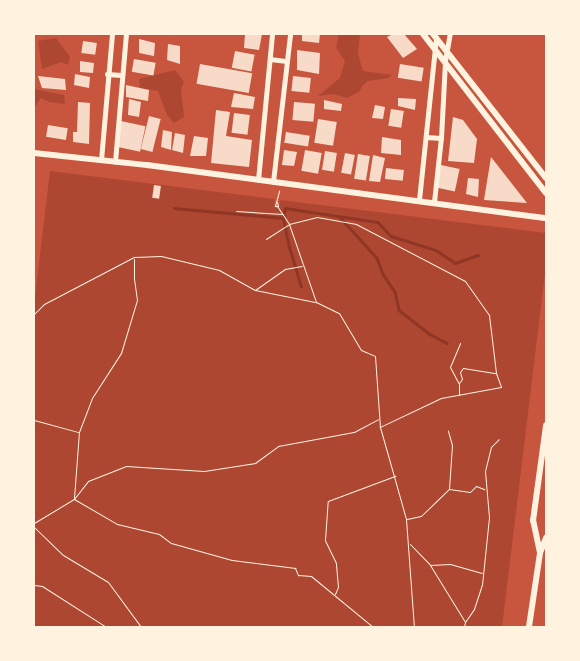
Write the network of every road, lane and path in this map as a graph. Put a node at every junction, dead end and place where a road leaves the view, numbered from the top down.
1 (112, 34) edge
2 (126, 34) edge
3 (272, 34) edge
4 (290, 34) edge
5 (423, 34) edge
6 (450, 34) edge
7 (435, 35) edge
8 (434, 48) junction
9 (447, 50) junction
10 (270, 59) junction
11 (286, 61) junction
12 (445, 61) junction
13 (107, 74) junction
14 (121, 75) junction
15 (426, 137) junction
16 (441, 138) junction
17 (34, 153) edge
18 (101, 160) junction
19 (115, 162) junction
20 (546, 178) edge
21 (258, 180) junction
22 (276, 182) junction
23 (546, 193) edge
24 (419, 200) junction
25 (434, 202) junction
26 (236, 211) dead end
27 (284, 214) junction
28 (546, 218) edge
29 (289, 224) junction
30 (266, 239) dead end
31 (134, 257) junction
32 (302, 266) junction
33 (255, 290) junction
34 (316, 302) junction
35 (34, 314) edge
36 (460, 343) dead end
37 (496, 373) junction
38 (459, 384) junction
39 (459, 396) junction
40 (378, 419) junction
41 (34, 420) edge
42 (546, 426) edge
43 (380, 427) junction
44 (448, 431) dead end
45 (78, 432) junction
46 (499, 439) dead end
47 (395, 476) junction
48 (485, 489) junction
49 (449, 490) junction
50 (74, 499) junction
51 (406, 519) junction
52 (34, 523) edge
53 (34, 526) edge
54 (546, 538) edge
55 (409, 543) junction
56 (543, 553) edge
57 (430, 565) junction
58 (483, 573) junction
59 (34, 585) edge
60 (335, 595) junction
61 (465, 622) junction
62 (106, 627) edge
63 (141, 627) edge
64 (373, 627) edge
65 (414, 627) edge
66 (464, 627) edge
67 (529, 627) edge

1 - 13 street
2 - 14 street
3 - 10 street
4 - 11 street
5 - 8 main road
6 - 9 street
7 - 8 street
7 - 9 main road
8 - 12 main road
8 - 15 street
9 - 12 street
9 - 20 main road
10 - 11 street
10 - 21 street
11 - 22 street
12 - 16 street
12 - 23 main road
13 - 14 street
13 - 18 street
14 - 19 street
15 - 16 street
15 - 24 street
16 - 25 street
17 - 18 main road
18 - 19 main road
19 - 21 main road
21 - 22 main road
22 - 24 main road
22 - 27 path
24 - 25 main road
25 - 28 main road
26 - 27 path
27 - 29 path
29 - 30 path
29 - 32 path
29 - 37 path
31 - 33 path
31 - 35 path
31 - 45 path
32 - 33 path
32 - 34 path
33 - 34 path
34 - 40 path
36 - 38 path
37 - 38 path
37 - 39 path
38 - 39 path
39 - 43 path
40 - 43 path
40 - 50 path
41 - 45 path
42 - 56 street
43 - 47 path
44 - 49 path
45 - 50 path
46 - 48 path
47 - 51 path
47 - 60 path
48 - 49 path
48 - 58 path
49 - 51 path
50 - 52 path
50 - 60 path
51 - 55 path
53 - 63 path
54 - 56 street
55 - 57 path
55 - 65 path
56 - 67 street
57 - 58 path
57 - 61 path
58 - 61 path
59 - 62 path
60 - 64 path
61 - 66 path

